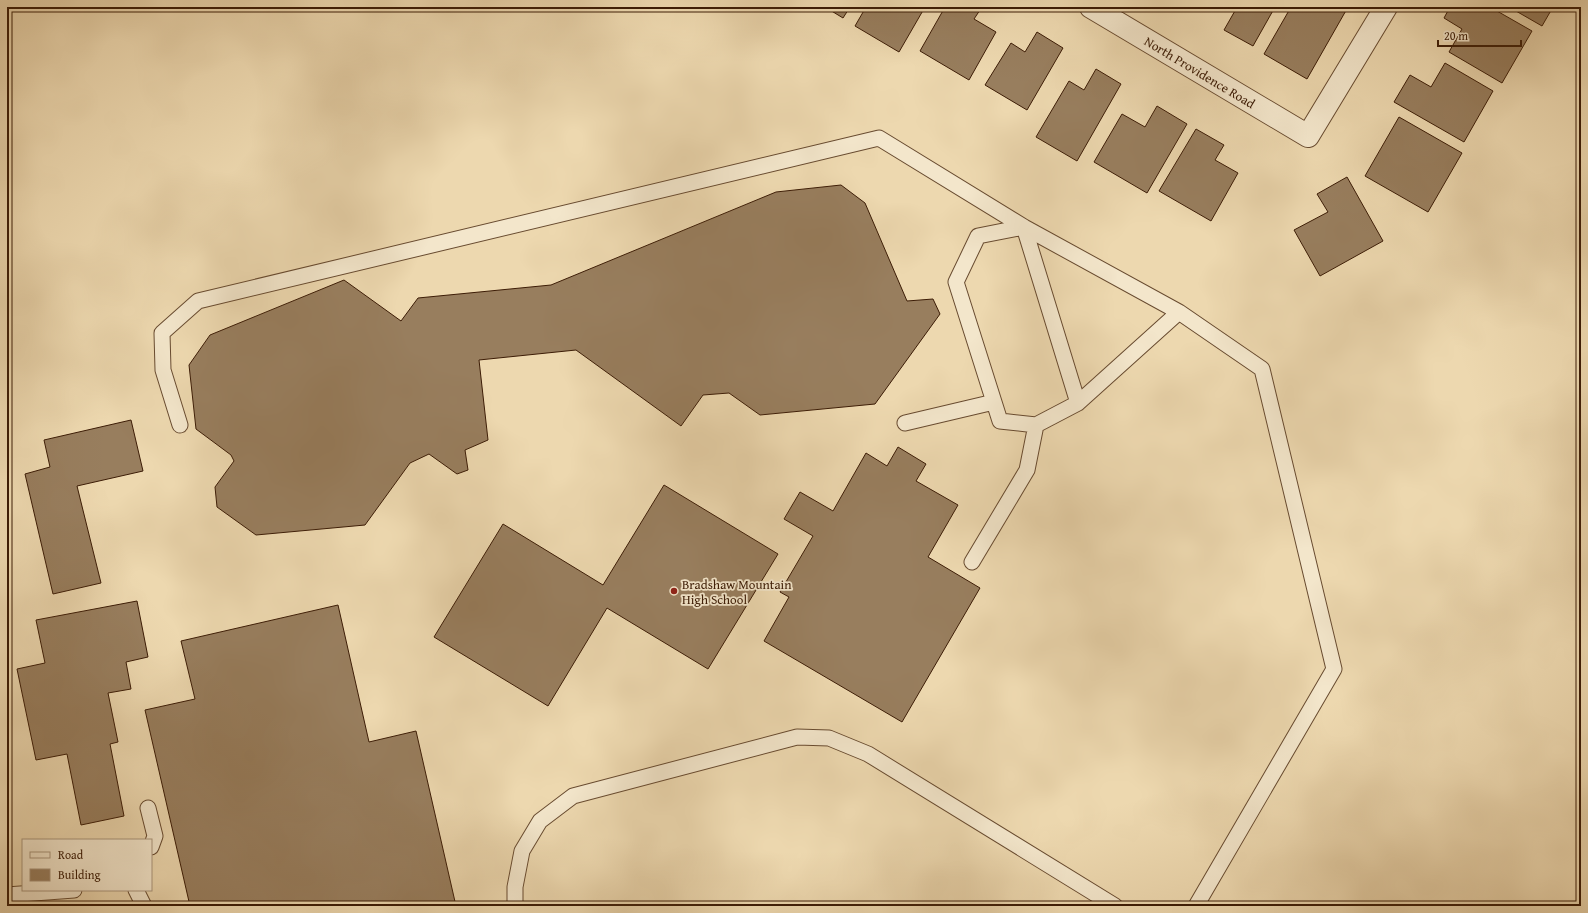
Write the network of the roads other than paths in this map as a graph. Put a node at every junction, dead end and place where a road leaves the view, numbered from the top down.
1 (1091, 7) edge
2 (1386, 7) edge
3 (1024, 227) junction
4 (1179, 312) junction
5 (994, 402) junction
6 (1078, 403) junction
7 (906, 423) dead end
8 (180, 425) dead end
9 (1036, 425) junction
10 (972, 562) dead end
11 (148, 808) dead end
12 (152, 845) edge
13 (57, 891) edge
14 (136, 891) edge
15 (7, 894) edge
16 (144, 906) edge
17 (515, 906) edge
18 (1115, 906) edge
19 (1196, 906) edge

1 - 2 street, North Providence Road
3 - 4 lane
3 - 5 lane
3 - 6 lane
3 - 8 lane
4 - 6 lane
4 - 19 lane
5 - 7 lane
5 - 9 lane
6 - 9 lane
9 - 10 lane
11 - 12 lane
13 - 15 lane
14 - 16 lane
17 - 18 lane

